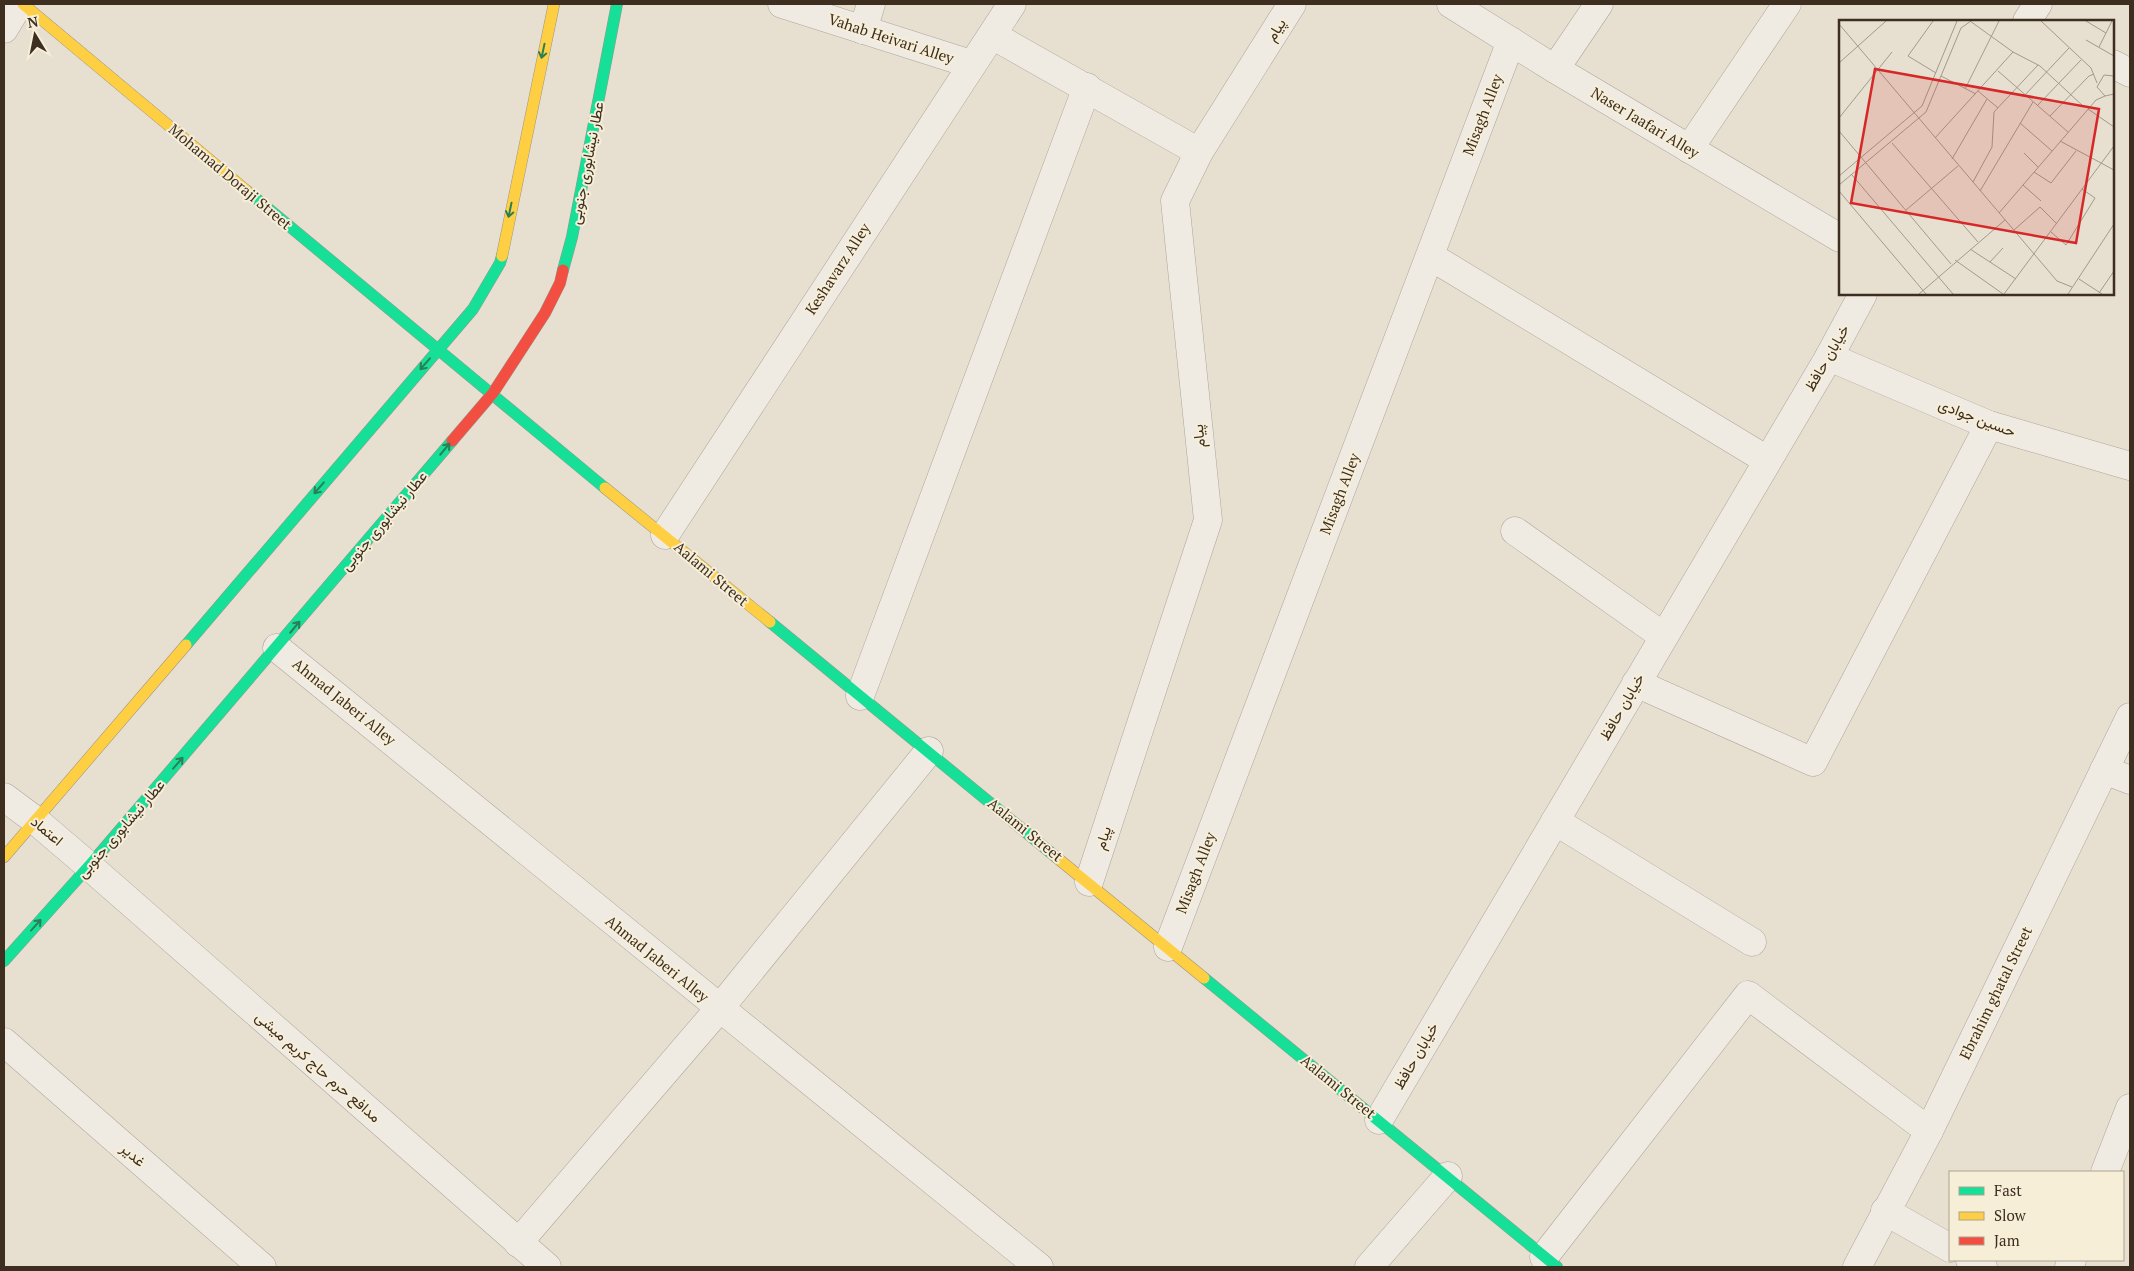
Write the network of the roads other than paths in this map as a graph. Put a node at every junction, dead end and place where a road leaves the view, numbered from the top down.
1 (19, 4) edge
2 (23, 4) edge
3 (554, 4) edge
4 (617, 4) edge
5 (782, 4) edge
6 (871, 4) edge
7 (1012, 4) edge
8 (1292, 4) edge
9 (1450, 4) edge
10 (1599, 4) edge
11 (1787, 4) edge
12 (4, 29) edge
13 (863, 30) junction
14 (992, 35) junction
15 (1511, 41) junction
16 (971, 64) junction
17 (2114, 65) edge
18 (1555, 69) junction
19 (2130, 73) edge
20 (1087, 87) junction
21 (1689, 149) junction
22 (1199, 152) junction
23 (1839, 237) edge
24 (1430, 256) junction
25 (1862, 295) edge
26 (437, 350) junction
27 (1829, 358) junction
28 (493, 393) junction
29 (1989, 425) junction
30 (1767, 460) junction
31 (2130, 466) edge
32 (1515, 531) dead end
33 (665, 535) junction
34 (1664, 636) junction
35 (277, 648) junction
36 (1636, 683) junction
37 (860, 696) junction
38 (2130, 718) edge
39 (929, 751) junction
40 (2104, 770) junction
41 (2130, 780) edge
42 (4, 797) edge
43 (35, 820) junction
44 (1555, 821) junction
45 (4, 857) edge
46 (90, 866) junction
47 (1089, 882) junction
48 (1752, 942) dead end
49 (1168, 947) junction
50 (4, 961) edge
51 (719, 1009) junction
52 (4, 1042) edge
53 (2130, 1108) edge
54 (1379, 1120) junction
55 (1929, 1131) junction
56 (2106, 1171) edge
57 (1448, 1176) junction
58 (1886, 1211) junction
59 (518, 1243) junction
60 (1949, 1247) edge
61 (1972, 1261) edge
62 (1551, 1262) edge
63 (262, 1267) edge
64 (547, 1267) edge
65 (1039, 1267) edge
66 (1369, 1267) edge
67 (1857, 1267) edge
68 (1983, 1267) edge

1 - 12 street
2 - 26 main road, Mohamad Doraji Street
3 -> 26 main road
4 - 28 main road, عطار نیشابوری جنوبی
5 - 13 street, Vahab Heivari Alley
6 - 13 street
7 - 14 street, Keshavarz Alley
8 - 22 street, پیام
9 - 15 street, Naser Jaafari Alley
10 - 18 street
11 - 21 street
13 - 16 street, Vahab Heivari Alley
14 - 16 street, Keshavarz Alley
14 - 20 street
15 - 18 street, Naser Jaafari Alley
15 - 24 street, Misagh Alley
16 - 33 street, Keshavarz Alley
17 - 19 street
18 - 21 street, Naser Jaafari Alley
20 - 22 street
20 - 37 street
21 - 23 street, Naser Jaafari Alley
22 - 47 street, پیام
24 - 30 street
24 - 49 street, Misagh Alley
25 - 27 street, خیابان حافظ
26 - 28 main road, Mohamad Doraji Street
26 -> 43 main road
27 - 29 street, حسین جوادی
27 - 30 street, خیابان حافظ
28 - 33 main road, Aalami Street
35 -> 28 main road, عطار نیشابوری جنوبی
29 - 31 street, حسین جوادی
29 - 36 street
30 - 34 street, خیابان حافظ
32 - 34 street
33 - 37 main road, Aalami Street
34 - 36 street, خیابان حافظ
46 -> 35 main road, عطار نیشابوری جنوبی
35 - 51 street, Ahmad Jaberi Alley
36 - 44 street, خیابان حافظ
37 - 39 main road, Aalami Street
38 - 40 street, Ebrahim ghatal Street
39 - 47 main road, Aalami Street
39 - 51 street
40 - 41 street
40 - 55 street, Ebrahim ghatal Street
42 - 43 street, اعتماد
43 - 45 main road
43 - 46 street, اعتماد
44 - 48 street
44 - 54 street, خیابان حافظ
50 -> 46 main road, عطار نیشابوری جنوبی
46 - 59 street, مدافع حرم حاج کریم میشی
47 - 49 main road, Aalami Street
49 - 54 main road, Aalami Street
51 - 59 street
51 - 65 street, Ahmad Jaberi Alley
52 - 63 street, غدیر
53 - 56 street
54 - 57 main road, Aalami Street
55 - 58 street, Ebrahim ghatal Street
55 - 62 street
57 - 62 main road, Aalami Street
57 - 66 street
58 - 60 street
58 - 67 street, Ebrahim ghatal Street
59 - 64 street, مدافع حرم حاج کریم میشی
61 - 68 street

